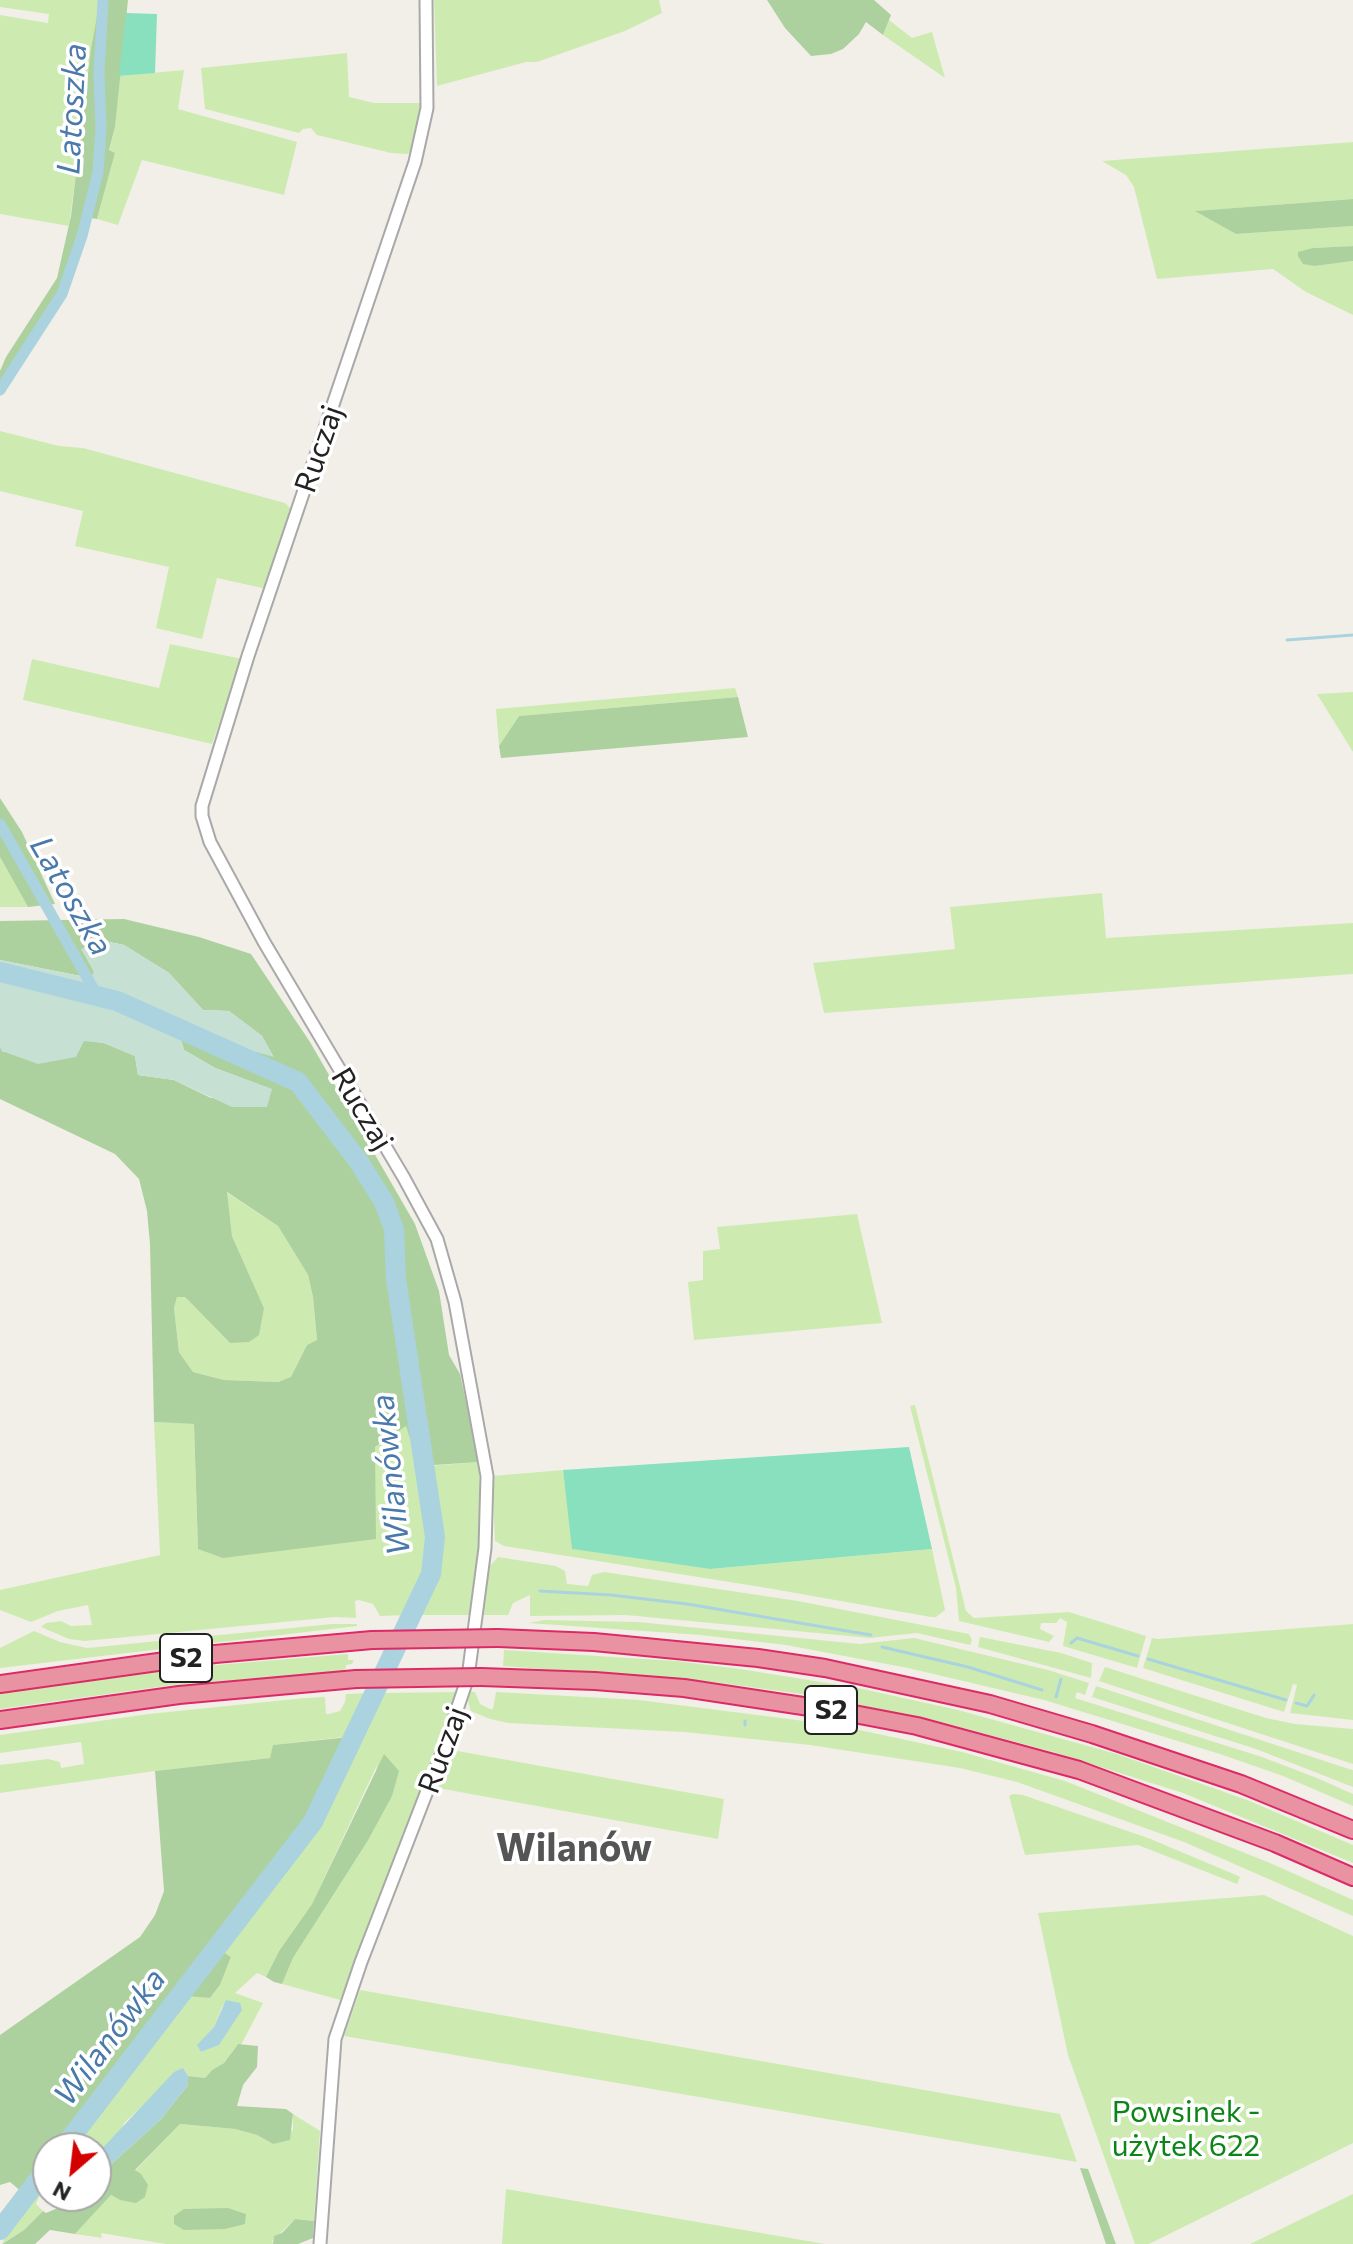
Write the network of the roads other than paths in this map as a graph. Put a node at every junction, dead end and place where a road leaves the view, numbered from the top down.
1 (426, 0) edge
2 (0, 1684) edge
3 (0, 1720) edge
4 (1353, 1830) edge
5 (1353, 1877) edge
6 (320, 2244) edge

1 - 6 street, Ruczaj
2 - 4 highway, S2, bridge
3 - 5 highway, S2, bridge

